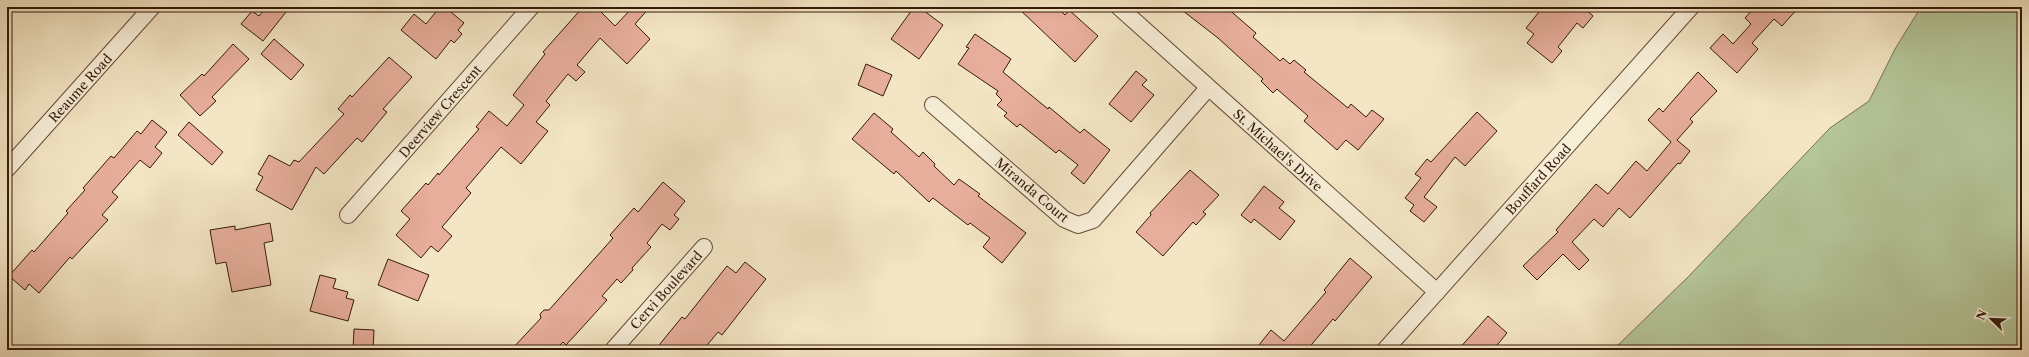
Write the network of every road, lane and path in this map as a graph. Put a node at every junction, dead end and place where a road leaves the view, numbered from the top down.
1 (152, 7) edge
2 (532, 7) edge
3 (1119, 7) edge
4 (1691, 7) edge
5 (1208, 88) junction
6 (933, 105) dead end
7 (7, 169) edge
8 (348, 215) dead end
9 (704, 247) dead end
10 (1437, 292) junction
11 (613, 350) edge
12 (1385, 350) edge

1 - 7 street, Reaume Road
2 - 8 street, Deerview Crescent
3 - 5 street, St. Michael's Drive
4 - 10 street, Bouffard Road
5 - 6 street, Miranda Court
5 - 10 street, St. Michael's Drive
9 - 11 street, Cervi Boulevard
10 - 12 street, Bouffard Road

